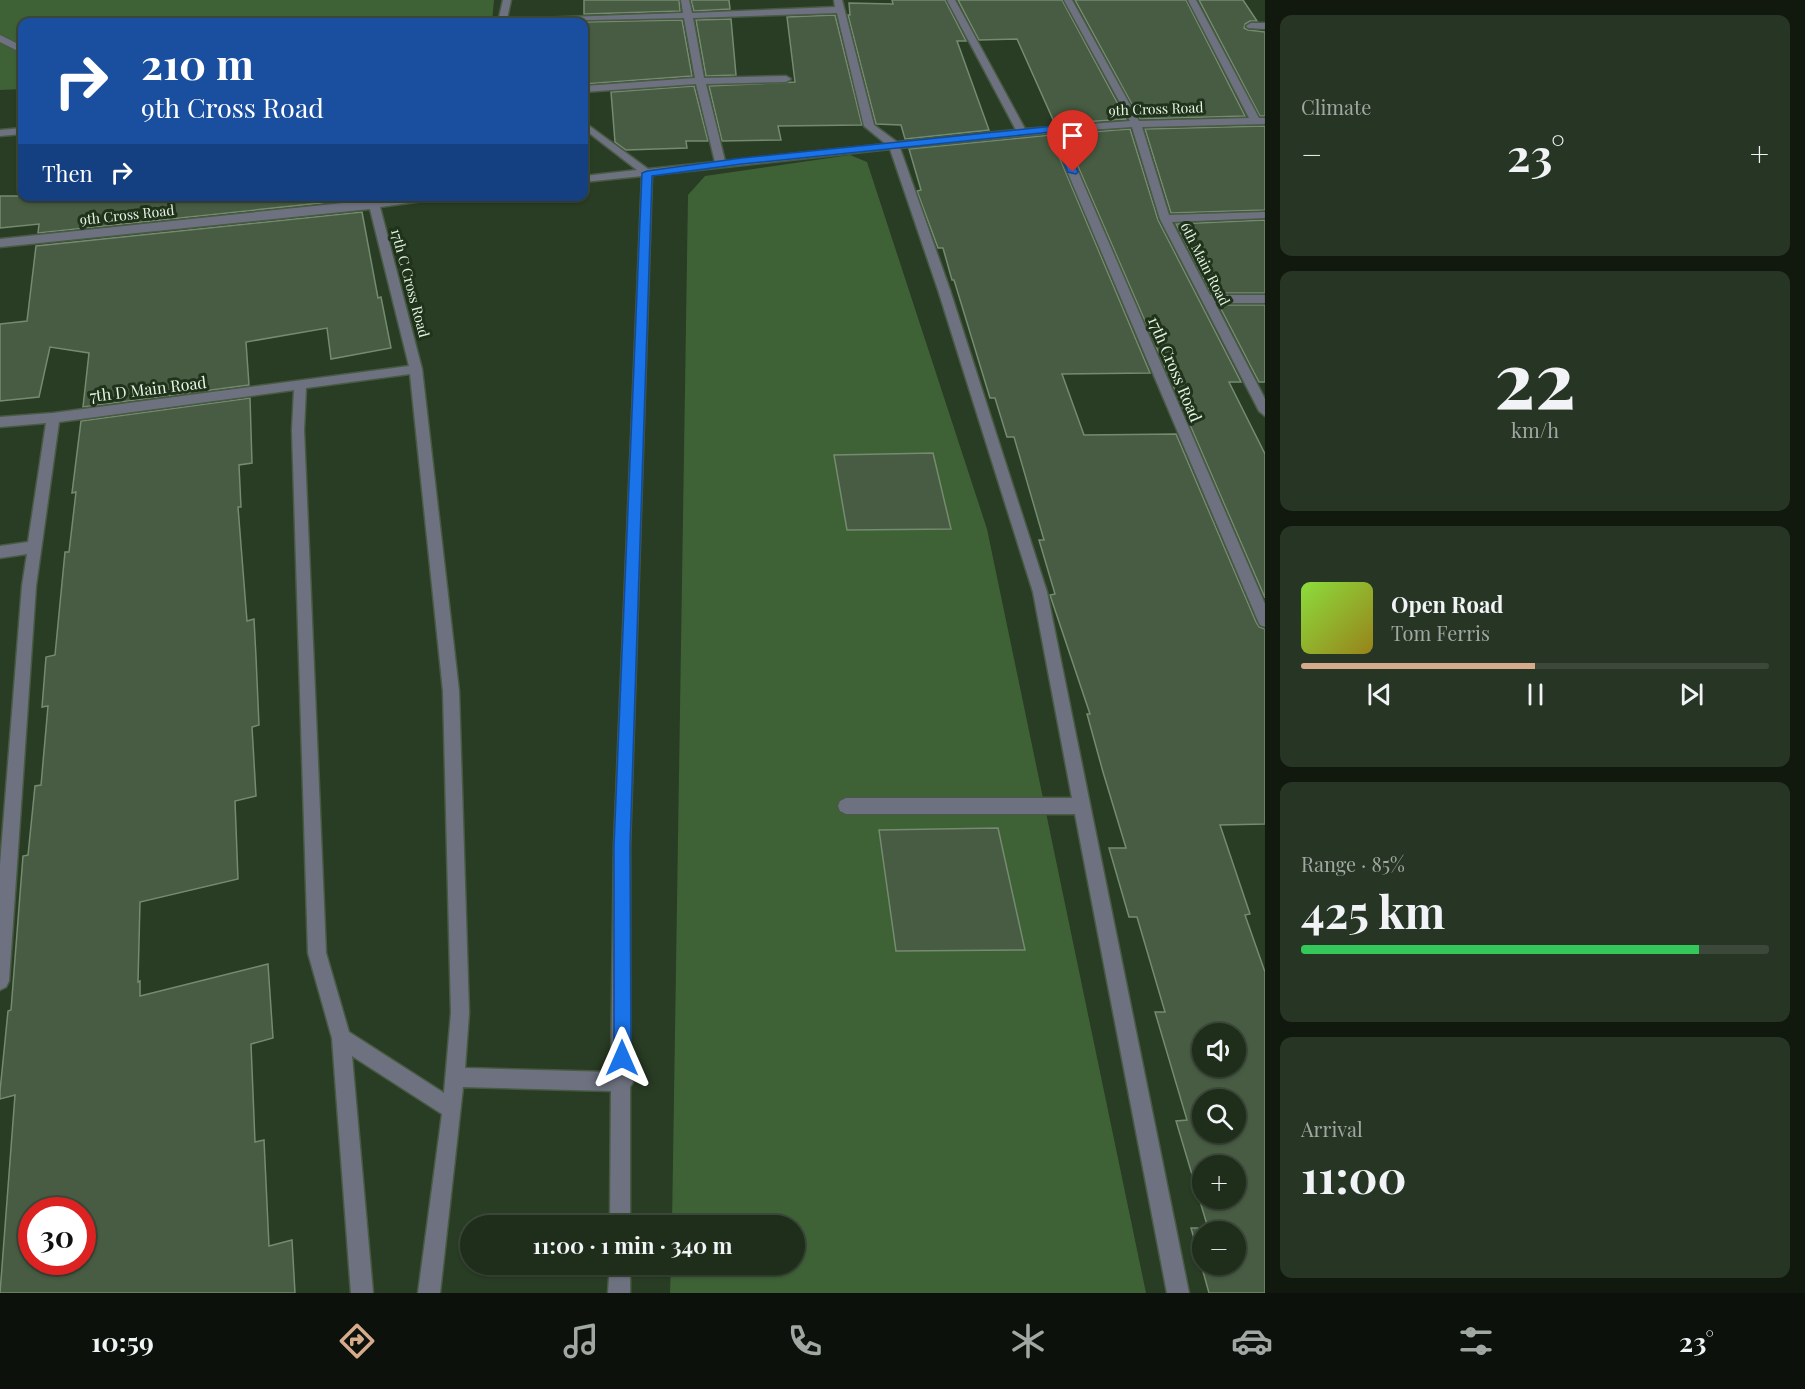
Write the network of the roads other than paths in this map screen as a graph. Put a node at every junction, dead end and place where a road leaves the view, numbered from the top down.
1 (507, 0) edge
2 (685, 0) edge
3 (951, 0) edge
4 (1068, 0) edge
5 (1192, 0) edge
6 (840, 5) edge
7 (689, 17) junction
8 (503, 18) edge
9 (588, 20) edge
10 (1251, 26) dead end
11 (1265, 26) edge
12 (0, 38) edge
13 (18, 48) edge
14 (786, 79) dead end
15 (700, 81) junction
16 (588, 89) edge
17 (1260, 120) edge
18 (1136, 124) junction
19 (588, 128) edge
20 (1054, 129) junction
21 (18, 131) edge
22 (1022, 132) junction
23 (0, 133) edge
24 (894, 145) junction
25 (720, 163) junction
26 (647, 173) junction
27 (588, 179) edge
28 (398, 201) edge
29 (374, 206) junction
30 (1265, 215) edge
31 (1165, 219) junction
32 (0, 243) edge
33 (1206, 299) junction
34 (1265, 299) edge
35 (416, 369) junction
36 (300, 386) junction
37 (1259, 390) edge
38 (1265, 411) edge
39 (53, 418) junction
40 (0, 422) edge
41 (35, 547) junction
42 (0, 552) edge
43 (1265, 621) edge
44 (846, 806) dead end
45 (1082, 806) junction
46 (0, 981) edge
47 (341, 1038) junction
48 (454, 1077) junction
49 (623, 1082) junction
50 (452, 1109) junction
51 (620, 1215) edge
52 (620, 1275) edge
53 (362, 1293) edge
54 (429, 1293) edge
55 (619, 1293) edge
56 (1178, 1293) edge

1 - 8 street
2 - 7 street
3 - 22 street
4 - 18 street, 6th Main Road
5 - 17 street
6 - 7 street
6 - 24 street
7 - 9 street
7 - 15 street
10 - 11 street
12 - 13 street
14 - 15 street
15 - 16 street
15 - 25 street
17 - 18 street, 9th Cross Road
18 - 20 street, 9th Cross Road
18 - 31 street, 6th Main Road
19 - 26 street
20 - 22 street, 9th Cross Road
20 - 43 street, 17th Cross Road
21 - 23 street
22 - 24 street, 9th Cross Road
24 - 25 street, 9th Cross Road
24 - 45 street
25 - 26 street, 9th Cross Road
26 - 27 street, 9th Cross Road
26 - 49 street
28 - 29 street, 9th Cross Road
29 - 32 street, 9th Cross Road
29 - 35 street, 17th C Cross Road
30 - 31 street
31 - 33 street, 6th Main Road
33 - 34 street
33 - 37 street, 6th Main Road
35 - 36 street, 7th D Main Road
35 - 48 street, 17th C Cross Road
36 - 39 street, 7th D Main Road
36 - 47 street
37 - 38 street, 6th Main Road
39 - 40 street, 7th D Main Road
39 - 41 street
41 - 42 street
41 - 46 street
44 - 45 street
45 - 56 street
47 - 50 street
47 - 53 street
48 - 49 street
48 - 50 street, 17th C Cross Road
49 - 51 street
50 - 54 street, 17th C Cross Road
52 - 55 street

